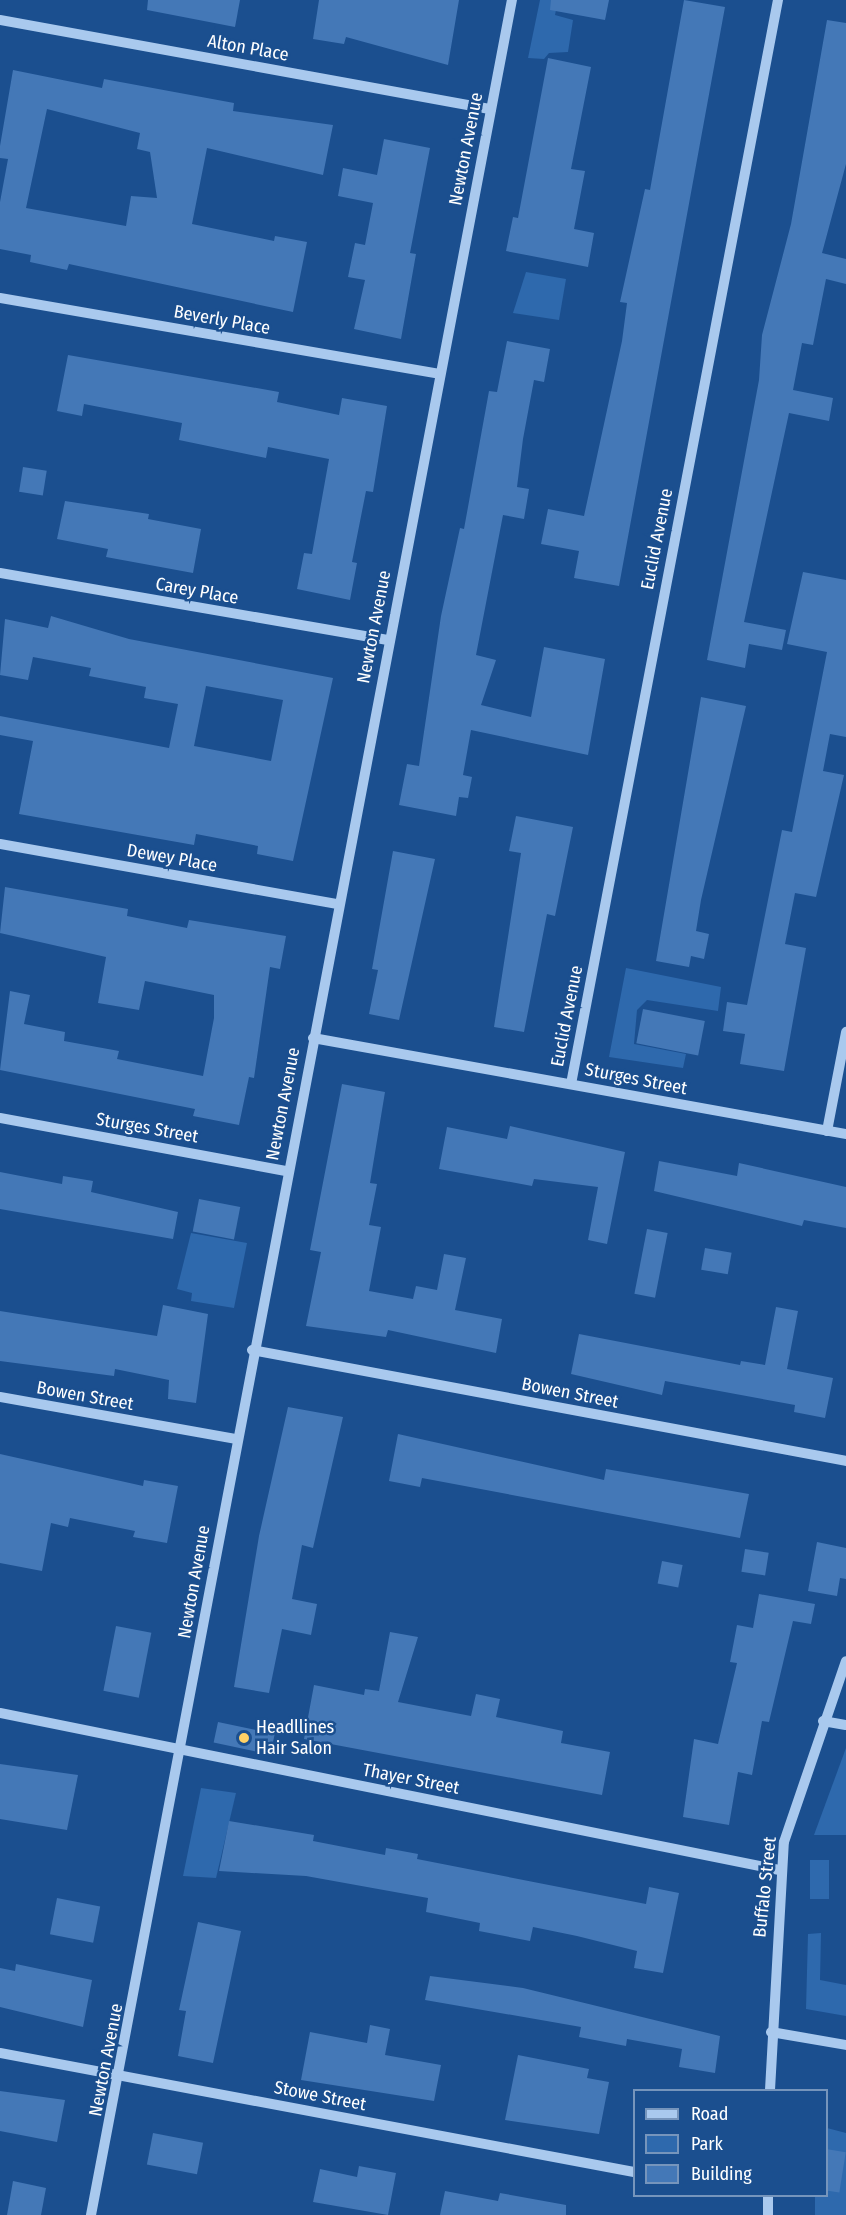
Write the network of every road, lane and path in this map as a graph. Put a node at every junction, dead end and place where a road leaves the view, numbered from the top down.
1 (512, 0) edge
2 (778, 0) edge
3 (0, 20) edge
4 (491, 109) junction
5 (0, 297) edge
6 (439, 374) junction
7 (0, 573) edge
8 (389, 640) junction
9 (0, 844) edge
10 (338, 904) junction
11 (846, 1032) edge
12 (313, 1038) junction
13 (571, 1084) junction
14 (0, 1118) edge
15 (827, 1131) junction
16 (846, 1134) edge
17 (287, 1171) junction
18 (252, 1350) junction
19 (0, 1397) edge
20 (235, 1439) junction
21 (846, 1461) edge
22 (846, 1661) edge
23 (0, 1713) edge
24 (823, 1721) junction
25 (846, 1725) edge
26 (182, 1750) junction
27 (780, 1870) junction
28 (771, 2032) junction
29 (846, 2045) edge
30 (0, 2053) edge
31 (120, 2075) junction
32 (770, 2089) edge
33 (633, 2172) edge
34 (765, 2197) edge
35 (91, 2215) edge
36 (768, 2215) edge

1 - 4 street, Newton Avenue
2 - 13 street, Euclid Avenue
3 - 4 street, Alton Place
4 - 6 street, Newton Avenue
5 - 6 street, Beverly Place
6 - 8 street, Newton Avenue
7 - 8 street, Carey Place
8 - 10 street, Newton Avenue
9 - 10 street, Dewey Place
10 - 12 street, Newton Avenue
11 - 15 street
12 - 13 street, Sturges Street
12 - 17 street, Newton Avenue
13 - 15 street, Sturges Street
14 - 17 street, Sturges Street
15 - 16 street, Sturges Street
17 - 18 street, Newton Avenue
18 - 20 street, Newton Avenue
18 - 21 street, Bowen Street
19 - 20 street, Bowen Street
20 - 26 street, Newton Avenue
22 - 24 street, Buffalo Street
23 - 26 street, Thayer Street
24 - 25 street
24 - 27 street, Buffalo Street
26 - 27 street, Thayer Street
26 - 31 street, Newton Avenue
27 - 28 street, Buffalo Street
28 - 29 street
28 - 32 street, Buffalo Street
30 - 31 street, Stowe Street
31 - 33 street, Stowe Street
31 - 35 street, Newton Avenue
34 - 36 street

